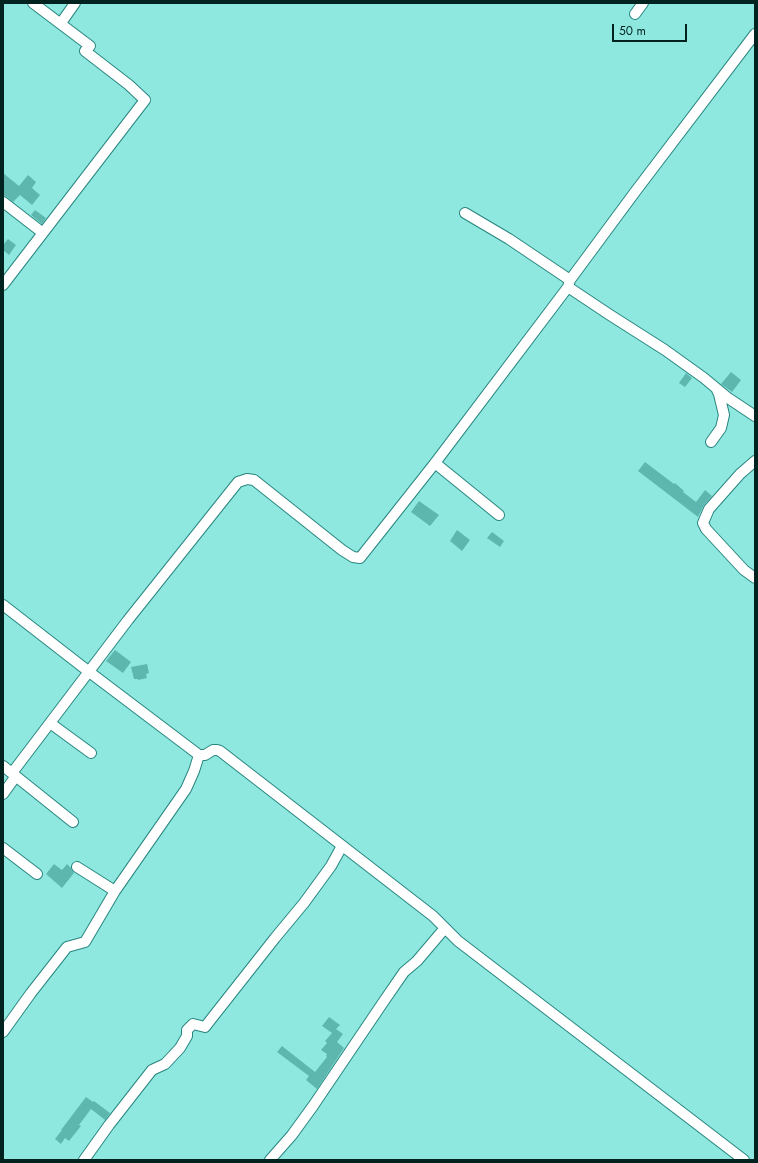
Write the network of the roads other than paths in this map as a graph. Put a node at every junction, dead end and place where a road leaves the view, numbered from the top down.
1 (33, 3) edge
2 (75, 3) edge
3 (643, 3) edge
4 (635, 14) dead end
5 (61, 23) junction
6 (755, 34) edge
7 (3, 202) edge
8 (465, 213) dead end
9 (43, 233) junction
10 (569, 283) junction
11 (3, 285) edge
12 (714, 386) junction
13 (755, 416) edge
14 (711, 442) dead end
15 (755, 461) edge
16 (435, 463) junction
17 (499, 515) dead end
18 (755, 578) edge
19 (3, 605) edge
20 (88, 671) junction
21 (50, 723) junction
22 (90, 753) dead end
23 (205, 753) junction
24 (3, 766) edge
25 (14, 775) junction
26 (3, 794) edge
27 (73, 822) dead end
28 (342, 846) junction
29 (3, 848) edge
30 (77, 867) dead end
31 (37, 874) dead end
32 (116, 891) junction
33 (445, 928) junction
34 (3, 1032) edge
35 (84, 1160) edge
36 (270, 1160) edge
37 (744, 1160) edge

1 - 5 street
2 - 5 street
3 - 4 street
5 - 9 street
6 - 10 street
7 - 9 street
8 - 10 street
9 - 11 street
10 - 12 street
10 - 16 street
12 - 13 street
12 - 14 street
15 - 18 street
16 - 17 street
16 - 20 street
19 - 20 street
20 - 21 street
20 - 23 street
21 - 22 street
21 - 25 street
23 - 28 street
23 - 32 street
24 - 25 street
25 - 26 street
25 - 27 street
28 - 33 street
28 - 35 street
29 - 31 street
30 - 32 street
32 - 34 street
33 - 36 street
33 - 37 street

